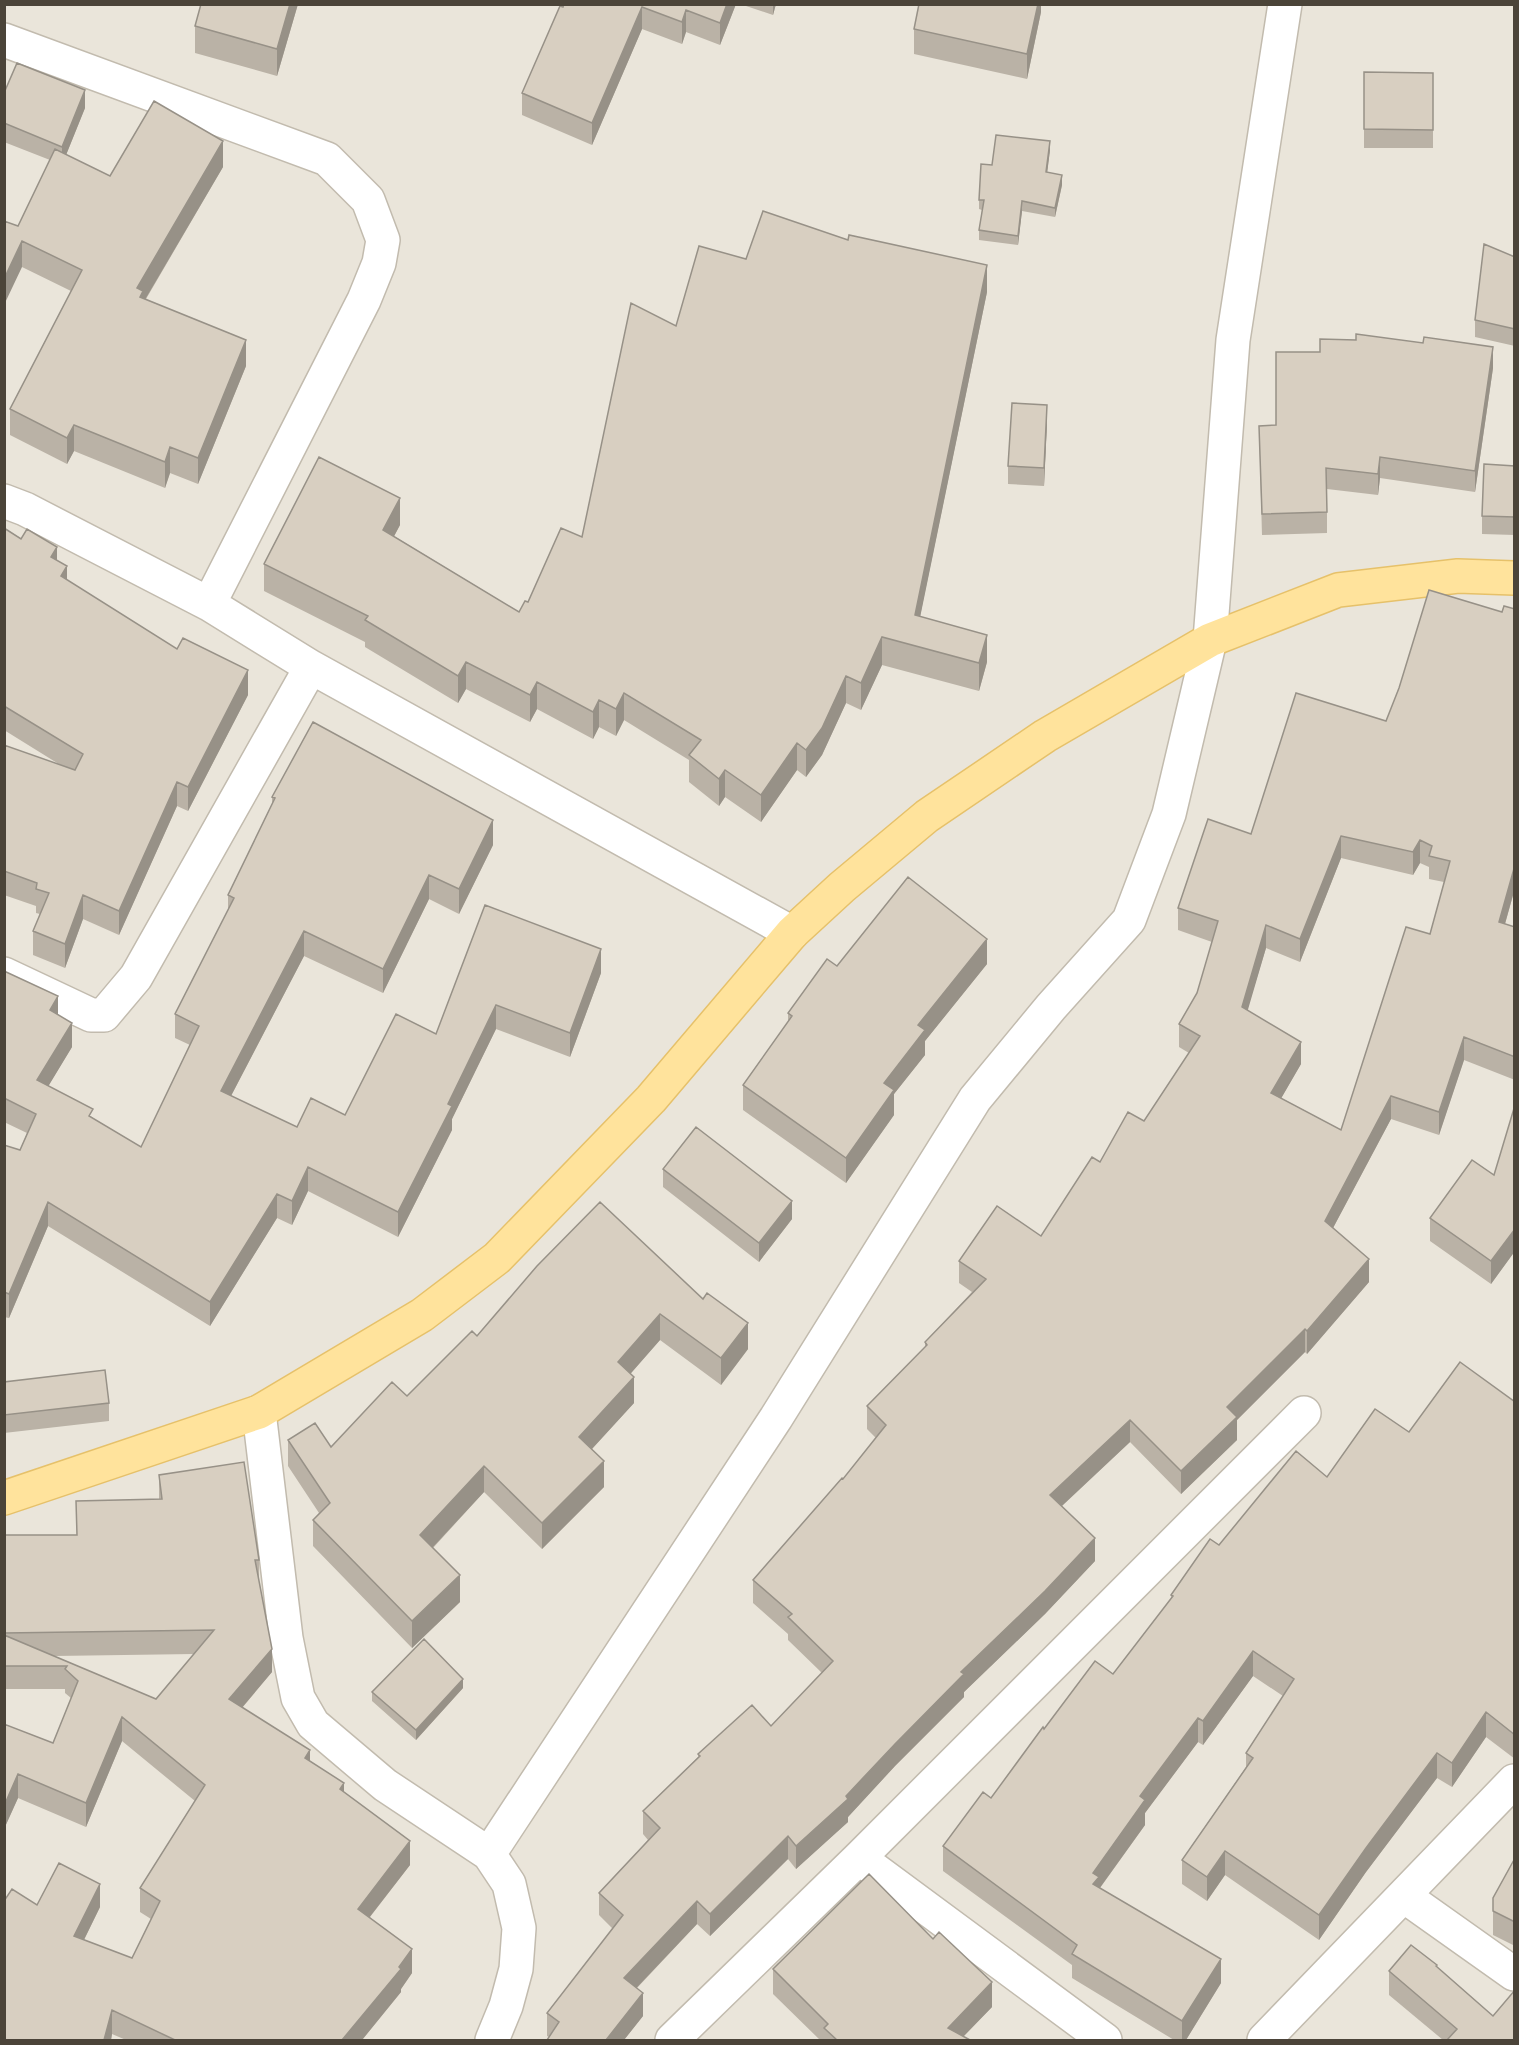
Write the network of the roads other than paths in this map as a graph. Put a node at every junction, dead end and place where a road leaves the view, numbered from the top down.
1 (1285, 4) edge
2 (4, 40) edge
3 (4, 501) edge
4 (1515, 578) edge
5 (209, 604) junction
6 (1210, 640) junction
7 (310, 667) junction
8 (792, 933) junction
9 (4, 974) edge
10 (259, 1412) junction
11 (1304, 1413) dead end
12 (4, 1498) edge
13 (1515, 1781) edge
14 (489, 1854) junction
15 (859, 1858) junction
16 (1404, 1896) junction
17 (1515, 1974) edge
18 (492, 2040) edge
19 (672, 2040) edge
20 (1105, 2040) edge
21 (1264, 2040) edge

1 - 6 street
2 - 5 street
3 - 5 street
4 - 6 main road
5 - 7 street
6 - 8 main road
6 - 14 street
7 - 8 street
7 - 9 street
8 - 10 main road
10 - 12 main road
10 - 14 street
11 - 15 street
13 - 16 street
14 - 18 street
15 - 19 street
15 - 20 street
16 - 17 street
16 - 21 street

